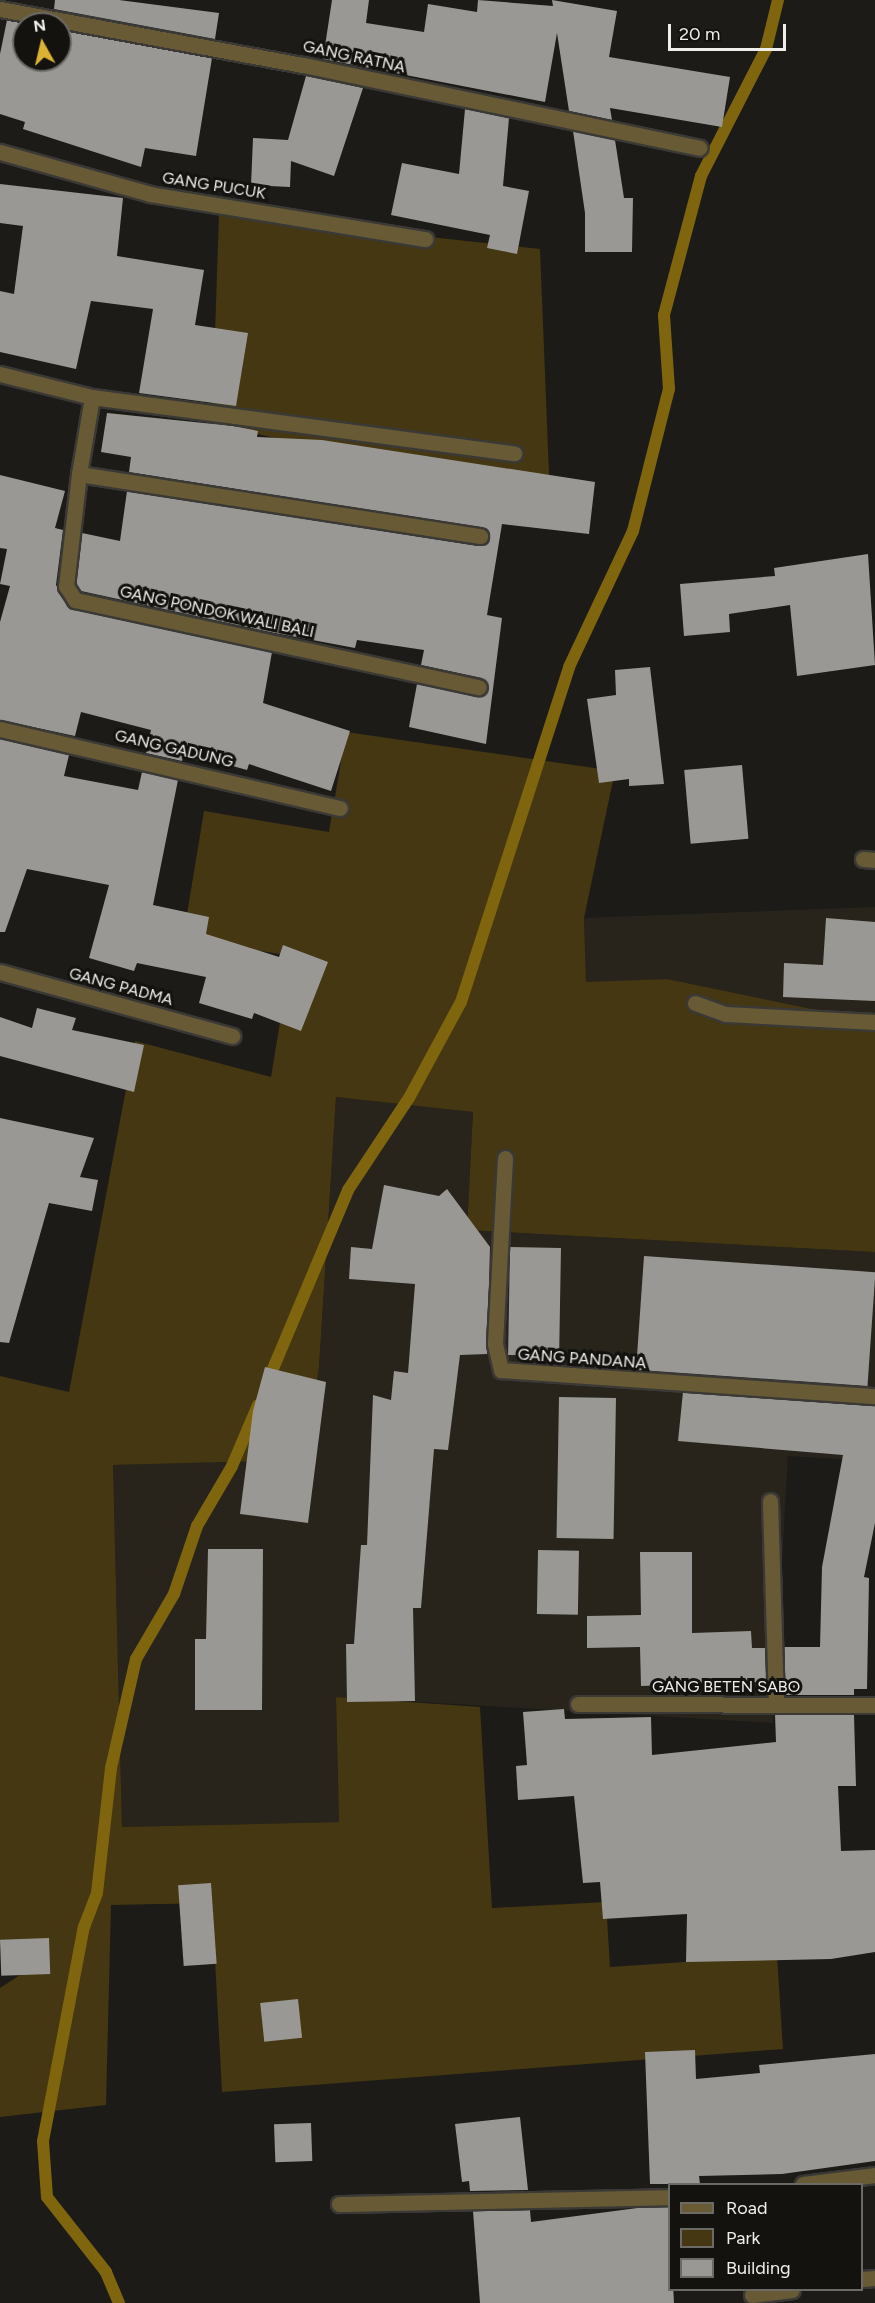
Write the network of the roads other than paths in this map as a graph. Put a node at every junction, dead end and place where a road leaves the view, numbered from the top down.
1 (0, 9) edge
2 (699, 148) dead end
3 (0, 152) edge
4 (425, 239) dead end
5 (0, 374) edge
6 (92, 398) junction
7 (514, 453) dead end
8 (79, 474) junction
9 (480, 536) dead end
10 (479, 687) dead end
11 (0, 729) edge
12 (339, 808) dead end
13 (0, 972) edge
14 (695, 1003) dead end
15 (875, 1022) edge
16 (232, 1036) dead end
17 (505, 1158) dead end
18 (875, 1396) edge
19 (770, 1501) dead end
20 (578, 1704) dead end
21 (776, 1705) junction
22 (875, 1705) edge
23 (875, 2175) edge
24 (811, 2183) edge
25 (668, 2197) edge
26 (339, 2204) dead end
27 (779, 2291) edge
28 (752, 2295) dead end

1 - 2 street, GANG RATNA
3 - 4 street, GANG PUCUK
5 - 6 street
6 - 7 street
6 - 8 street, GANG PONDOK WALI BALI
8 - 9 street
8 - 10 street, GANG PONDOK WALI BALI
11 - 12 street, GANG GADUNG
13 - 16 street, GANG PADMA
14 - 15 street
17 - 18 street, GANG PANDANA
19 - 21 street
20 - 21 street, GANG BETEN SABO
21 - 22 street, GANG BETEN SABO
23 - 24 street
25 - 26 street
27 - 28 street

